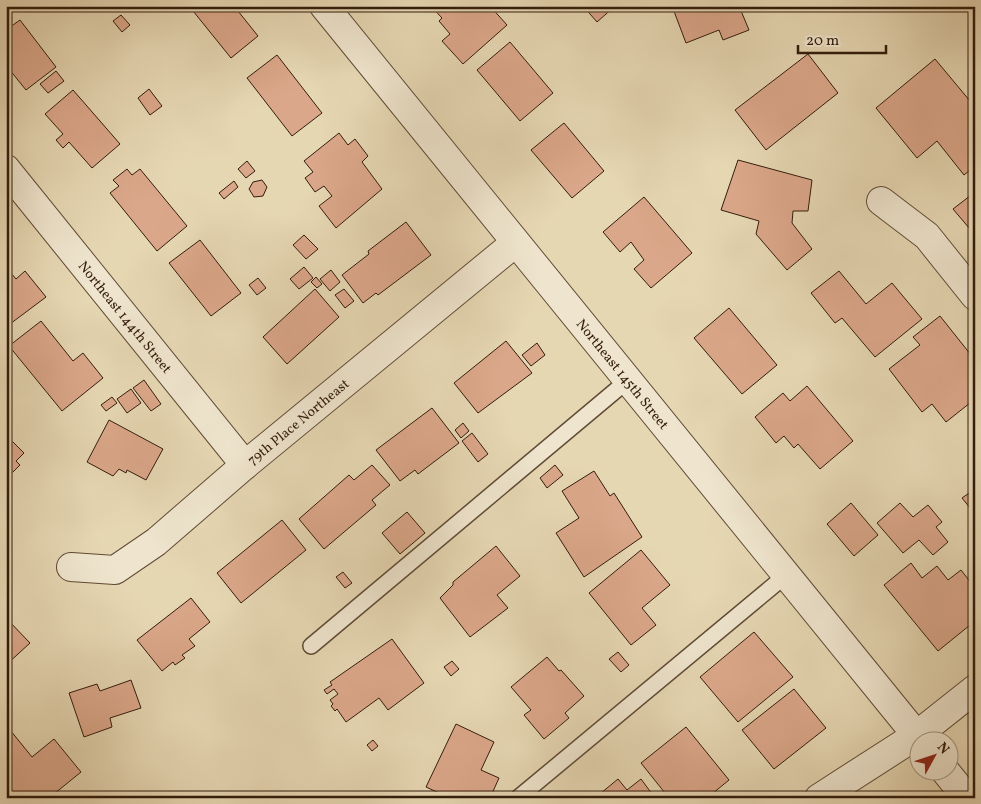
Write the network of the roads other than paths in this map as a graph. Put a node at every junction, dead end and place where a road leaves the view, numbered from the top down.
1 (324, 6) edge
2 (8, 175) edge
3 (881, 201) dead end
4 (515, 243) junction
5 (975, 296) edge
6 (627, 382) junction
7 (245, 465) junction
8 (71, 567) dead end
9 (785, 576) junction
10 (311, 646) dead end
11 (975, 689) edge
12 (914, 732) edge
13 (926, 732) edge
14 (908, 745) edge
15 (954, 782) edge
16 (518, 798) edge
17 (819, 798) edge
18 (967, 798) edge

1 - 4 street, Northeast 145th Street
2 - 7 street, Northeast 144th Street
3 - 5 street
4 - 6 street, Northeast 145th Street
4 - 7 street, 79th Place Northeast
6 - 9 street, Northeast 145th Street
6 - 10 lane
7 - 8 street, 79th Place Northeast
9 - 12 street, Northeast 145th Street
9 - 16 lane
11 - 13 street
14 - 17 street
15 - 18 street

